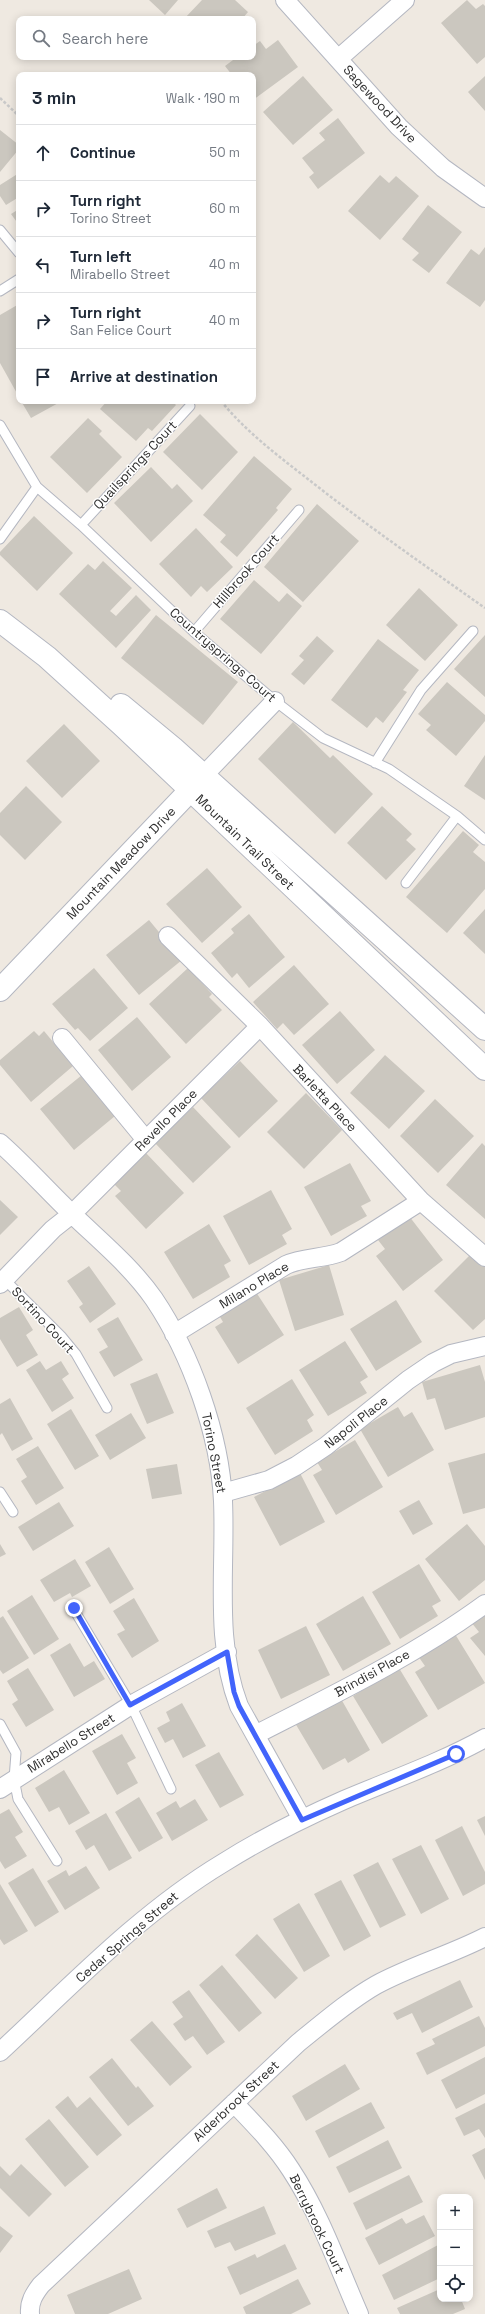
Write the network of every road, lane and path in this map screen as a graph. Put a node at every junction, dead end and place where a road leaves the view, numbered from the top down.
1 (285, 0) edge
2 (405, 0) edge
3 (338, 59) junction
4 (0, 98) edge
5 (16, 113) edge
6 (485, 198) edge
7 (0, 230) edge
8 (16, 249) edge
9 (16, 281) edge
10 (0, 291) edge
11 (224, 404) edge
12 (190, 406) dead end
13 (0, 425) edge
14 (37, 487) junction
15 (299, 510) dead end
16 (81, 525) junction
17 (0, 539) edge
18 (0, 606) edge
19 (485, 608) edge
20 (0, 621) edge
21 (473, 631) dead end
22 (194, 632) junction
23 (276, 701) junction
24 (375, 763) junction
25 (197, 783) junction
26 (457, 816) junction
27 (485, 840) edge
28 (406, 883) dead end
29 (168, 936) dead end
30 (0, 990) edge
31 (260, 1026) junction
32 (485, 1029) edge
33 (62, 1038) dead end
34 (485, 1070) edge
35 (146, 1140) junction
36 (0, 1143) edge
37 (420, 1201) junction
38 (72, 1214) junction
39 (485, 1256) edge
40 (2, 1280) edge
41 (174, 1334) junction
42 (485, 1346) edge
43 (107, 1408) dead end
44 (0, 1492) edge
45 (223, 1493) junction
46 (13, 1512) dead end
47 (485, 1604) edge
48 (74, 1608) dead end
49 (227, 1652) junction
50 (130, 1705) junction
51 (0, 1724) edge
52 (255, 1735) junction
53 (485, 1738) edge
54 (7, 1784) edge
55 (170, 1789) dead end
56 (302, 1820) junction
57 (56, 1861) dead end
58 (484, 1940) edge
59 (0, 2052) edge
60 (234, 2102) junction
61 (30, 2314) edge
62 (359, 2314) edge

1 - 3 street, Sagewood Drive
2 - 3 street
3 - 6 street, Sagewood Drive
4 - 5 path
7 - 8 lane
9 - 10 lane
11 - 19 path
12 - 16 lane, Quailsprings Court
13 - 14 lane, Countrysprings Court
14 - 16 lane, Countrysprings Court
14 - 17 lane
15 - 22 lane, Hillbrook Court
16 - 22 lane, Countrysprings Court
18 - 25 street, Mountain Trail Street
20 - 25 street, Mountain Trail Street
21 - 24 lane
22 - 23 lane, Countrysprings Court
23 - 24 lane, Countrysprings Court
23 - 25 street, Mountain Meadow Drive
24 - 26 lane, Countrysprings Court
25 - 30 street, Mountain Meadow Drive
25 - 32 street, Mountain Trail Street
25 - 34 street, Mountain Trail Street
26 - 27 lane, Countrysprings Court
26 - 28 lane
29 - 31 street, Barletta Place
31 - 35 street, Revello Place
31 - 37 street, Barletta Place
33 - 35 street
35 - 38 street, Revello Place
36 - 38 street, Torino Street
37 - 39 street, Barletta Place
37 - 41 street, Milano Place
38 - 40 street, Revello Place
38 - 41 street, Torino Street
40 - 43 lane, Sortino Court
41 - 45 street, Torino Street
42 - 45 street, Napoli Place
44 - 46 lane
45 - 49 street, Torino Street
47 - 52 street, Brindisi Place
48 - 50 lane
49 - 50 street, Mirabello Street
49 - 52 street, Torino Street
50 - 54 street, Mirabello Street
50 - 55 lane
51 - 54 lane
52 - 56 street, Torino Street
53 - 56 street, Cedar Springs Street
54 - 57 lane
56 - 59 street, Cedar Springs Street
58 - 60 street, Alderbrook Street
60 - 61 street, Alderbrook Street
60 - 62 street, Berrybrook Court

